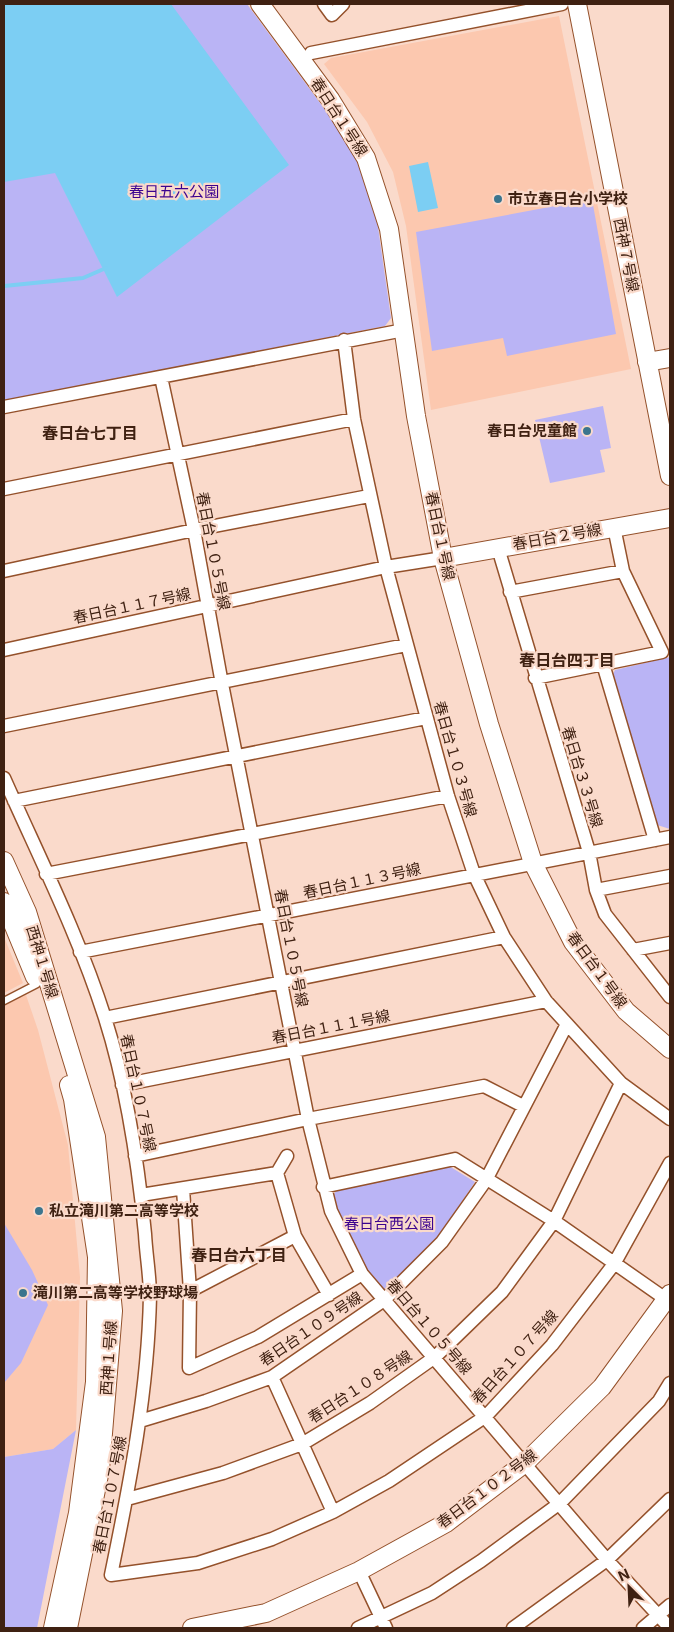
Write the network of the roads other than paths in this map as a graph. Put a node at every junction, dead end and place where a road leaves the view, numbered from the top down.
1 (260, 4) edge
2 (324, 4) edge
3 (343, 4) edge
4 (562, 4) edge
5 (576, 4) edge
6 (311, 53) dead end
7 (404, 330) junction
8 (344, 340) junction
9 (670, 358) edge
10 (647, 362) junction
11 (161, 377) junction
12 (4, 407) edge
13 (354, 419) junction
14 (176, 453) junction
15 (670, 476) edge
16 (4, 489) edge
17 (369, 496) junction
18 (670, 518) edge
19 (614, 527) junction
20 (194, 530) junction
21 (498, 548) junction
22 (443, 558) junction
23 (386, 567) junction
24 (4, 571) edge
25 (623, 571) junction
26 (510, 592) junction
27 (207, 606) junction
28 (406, 645) junction
29 (4, 650) edge
30 (602, 664) junction
31 (535, 678) junction
32 (222, 684) junction
33 (426, 718) junction
34 (4, 726) edge
35 (236, 758) junction
36 (4, 778) edge
37 (448, 796) junction
38 (14, 801) junction
39 (253, 836) junction
40 (670, 837) edge
41 (655, 840) junction
42 (589, 852) junction
43 (4, 861) edge
44 (533, 863) junction
45 (46, 874) junction
46 (474, 874) junction
47 (670, 876) edge
48 (596, 890) junction
49 (4, 902) edge
50 (269, 916) junction
51 (504, 938) junction
52 (670, 943) edge
53 (633, 950) junction
54 (80, 952) junction
55 (280, 982) junction
56 (38, 984) junction
57 (670, 997) edge
58 (4, 1001) edge
59 (546, 1001) junction
60 (105, 1018) junction
61 (566, 1026) junction
62 (670, 1048) edge
63 (294, 1051) junction
64 (621, 1084) junction
65 (122, 1085) junction
66 (523, 1106) junction
67 (308, 1119) junction
68 (670, 1119) edge
69 (135, 1156) junction
70 (287, 1156) dead end
71 (670, 1163) edge
72 (277, 1173) junction
73 (486, 1180) junction
74 (323, 1187) junction
75 (183, 1189) junction
76 (141, 1195) junction
77 (554, 1221) junction
78 (295, 1236) junction
79 (614, 1264) junction
80 (362, 1274) junction
81 (190, 1291) junction
82 (329, 1294) junction
83 (669, 1299) edge
84 (384, 1300) junction
85 (435, 1357) junction
86 (272, 1377) junction
87 (670, 1383) edge
88 (486, 1416) junction
89 (140, 1420) junction
90 (302, 1444) junction
91 (525, 1463) junction
92 (670, 1498) edge
93 (127, 1499) junction
94 (560, 1503) junction
95 (333, 1512) junction
96 (607, 1560) junction
97 (359, 1571) junction
98 (670, 1605) edge
99 (659, 1615) junction
100 (384, 1624) edge
101 (53, 1628) edge
102 (68, 1628) edge
103 (192, 1628) edge
104 (358, 1628) edge
105 (513, 1628) edge
106 (643, 1628) edge
107 (670, 1628) edge

1 - 7 street, 春日台１号線
2 - 3 street
4 - 6 street
5 - 10 street, 西神７号線
7 - 8 street
7 - 22 street, 春日台１号線
8 - 11 street
8 - 13 street, 春日台１０３号線
9 - 10 street
10 - 15 street, 西神７号線
11 - 12 street
11 - 14 street, 春日台１０５号線
13 - 14 street
13 - 17 street, 春日台１０３号線
14 - 16 street
14 - 20 street, 春日台１０５号線
17 - 20 street
17 - 23 street, 春日台１０３号線
18 - 19 street, 春日台２号線
19 - 21 street, 春日台２号線
19 - 25 street
20 - 24 street
20 - 27 street, 春日台１０５号線
21 - 22 street, 春日台２号線
21 - 26 street, 春日台３３号線
22 - 23 street, 春日台１１７号線
22 - 44 street, 春日台１号線
23 - 27 street, 春日台１１７号線
23 - 28 street, 春日台１０３号線
25 - 26 street
25 - 30 street
26 - 31 street, 春日台３３号線
27 - 29 street, 春日台１１７号線
27 - 32 street, 春日台１０５号線
28 - 32 street
28 - 33 street, 春日台１０３号線
30 - 31 street
30 - 41 street
31 - 42 street, 春日台３３号線
32 - 34 street
32 - 35 street, 春日台１０５号線
33 - 35 street
33 - 37 street, 春日台１０３号線
35 - 38 street
35 - 39 street, 春日台１０５号線
36 - 38 street, 春日台１０７号線
37 - 39 street
37 - 46 street, 春日台１０３号線
38 - 45 street, 春日台１０７号線
39 - 45 street
39 - 50 street, 春日台１０５号線
40 - 41 street, 春日台１１３号線
41 - 42 street, 春日台１１３号線
42 - 44 street, 春日台１１３号線
42 - 48 street, 春日台３３号線
43 - 102 street, 西神１号線
44 - 46 street, 春日台１１３号線
44 - 62 street, 春日台１号線
45 - 54 street, 春日台１０７号線
46 - 50 street, 春日台１１３号線
46 - 51 street, 春日台１０３号線
47 - 48 street
48 - 53 street, 春日台３３号線
49 - 56 street, 西神１号線
50 - 54 street, 春日台１１３号線
50 - 55 street, 春日台１０５号線
51 - 55 street
51 - 59 street, 春日台１０３号線
52 - 53 street
53 - 57 street, 春日台３３号線
54 - 60 street, 春日台１０７号線
55 - 60 street
55 - 63 street, 春日台１０５号線
56 - 58 lane
56 - 101 street, 西神１号線
59 - 61 street, 春日台１０３号線
59 - 63 street, 春日台１１１号線
60 - 65 street, 春日台１０７号線
61 - 64 street, 春日台１０３号線
61 - 66 street, 春日台１０９号線
63 - 65 street, 春日台１１１号線
63 - 67 street, 春日台１０５号線
64 - 68 street, 春日台１０３号線
64 - 77 street, 春日台１０８号線
65 - 69 street, 春日台１０７号線
66 - 67 street
66 - 73 street, 春日台１０９号線
67 - 69 street
67 - 74 street, 春日台１０５号線
69 - 76 street, 春日台１０７号線
70 - 72 street
71 - 79 street, 春日台１０７号線
72 - 75 street
72 - 78 street
73 - 74 street
73 - 77 street
73 - 84 street, 春日台１０９号線
74 - 80 street, 春日台１０５号線
75 - 76 street
75 - 81 street
76 - 89 street, 春日台１０７号線
77 - 79 street
77 - 85 street, 春日台１０８号線
78 - 81 street
78 - 82 street
79 - 83 street
79 - 88 street, 春日台１０７号線
80 - 82 street
80 - 84 street, 春日台１０５号線
81 - 82 street
83 - 91 street, 春日台１０２号線
84 - 85 street, 春日台１０５号線
84 - 86 street, 春日台１０９号線
85 - 88 street, 春日台１０５号線
85 - 90 street, 春日台１０８号線
86 - 89 street, 春日台１０９号線
86 - 90 street
87 - 94 street
88 - 91 street, 春日台１０５号線
88 - 95 street, 春日台１０７号線
89 - 93 street, 春日台１０７号線
90 - 93 street, 春日台１０８号線
90 - 95 street
91 - 94 street, 春日台１０５号線
91 - 97 street, 春日台１０２号線
92 - 96 street
93 - 95 street, 春日台１０７号線
94 - 96 street, 春日台１０５号線
94 - 100 street
96 - 99 street, 春日台１０５号線
96 - 105 street
97 - 100 street
97 - 103 street, 春日台１０２号線
98 - 99 street
99 - 106 street
99 - 107 street, 春日台１０５号線
100 - 104 street

